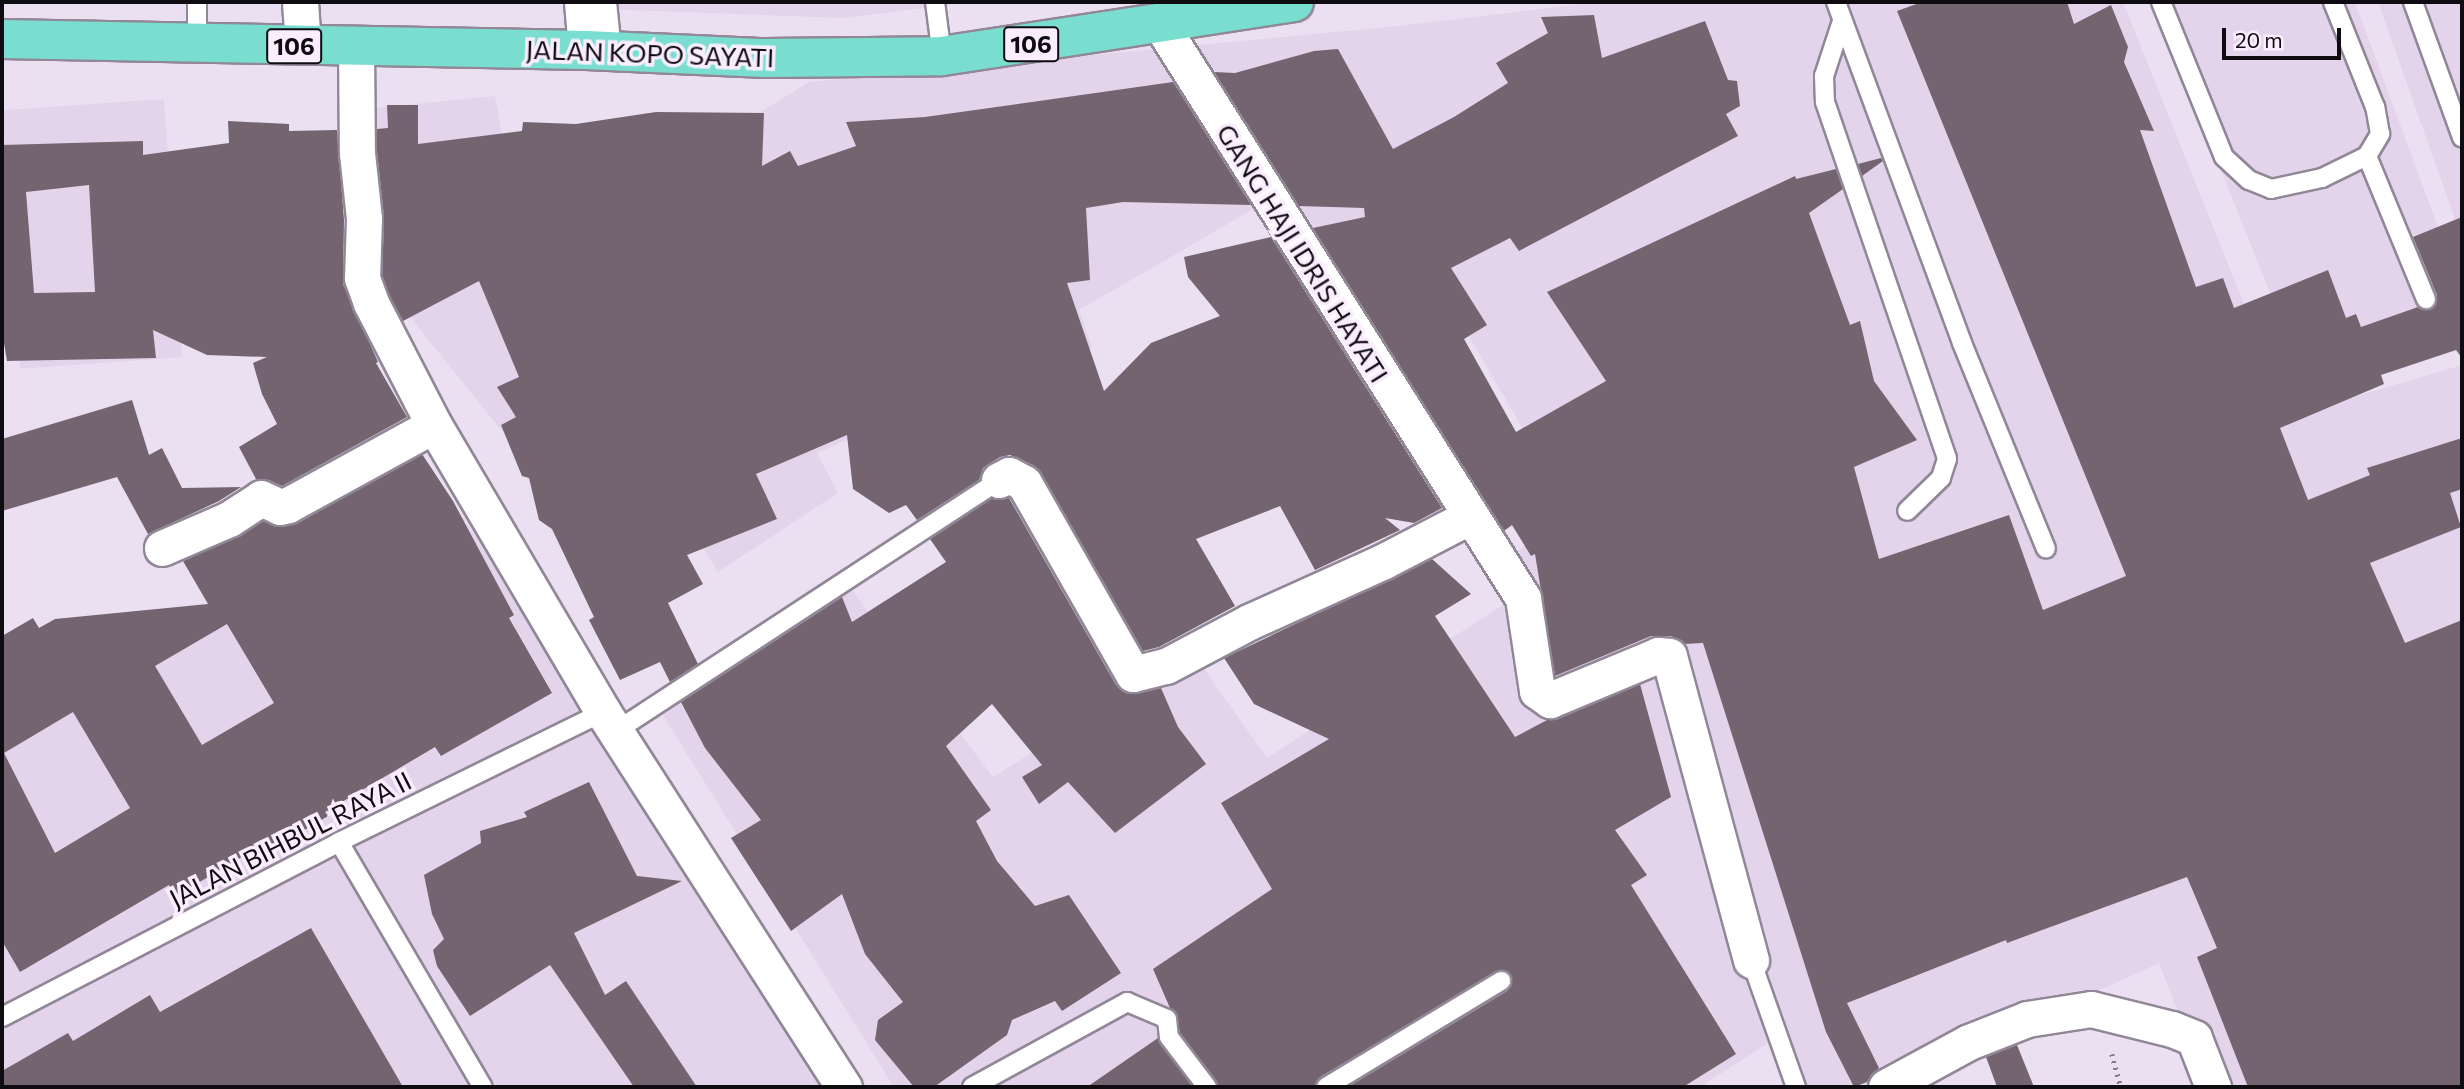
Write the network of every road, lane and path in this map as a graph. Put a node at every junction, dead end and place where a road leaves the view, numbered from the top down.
1 (197, 2) edge
2 (300, 2) edge
3 (582, 2) edge
4 (607, 2) edge
5 (934, 2) edge
6 (1294, 2) edge
7 (1836, 2) edge
8 (2161, 2) edge
9 (2333, 2) edge
10 (2413, 2) edge
11 (1842, 20) junction
12 (1160, 22) junction
13 (2, 39) edge
14 (197, 44) junction
15 (303, 46) junction
16 (356, 46) junction
17 (599, 51) junction
18 (943, 57) junction
19 (2462, 137) edge
20 (2367, 156) junction
21 (2426, 299) dead end
22 (434, 425) junction
23 (999, 480) joint
24 (1907, 511) dead end
25 (1469, 517) junction
26 (162, 548) dead end
27 (2046, 549) dead end
28 (610, 721) junction
29 (339, 842) junction
30 (1751, 960) joint
31 (1501, 981) dead end
32 (2, 1017) edge
33 (483, 1087) edge
34 (844, 1087) edge
35 (972, 1087) edge
36 (1207, 1087) edge
37 (1326, 1087) edge
38 (1796, 1087) edge
39 (1885, 1087) edge
40 (2213, 1087) edge

1 - 14 lane
2 - 15 street
3 - 17 street
4 - 17 lane
5 - 18 lane
6 - 12 main road, JALAN KOPO SAYATI / 106
7 - 11 lane
8 - 20 lane
9 - 20 lane
10 - 19 lane
11 - 24 lane
11 - 27 lane
12 - 18 main road, JALAN KOPO SAYATI / 106
12 - 25 street, GANG HAJI IDRIS HAYATI
13 - 14 main road, JALAN KOPO SAYATI / 106
14 - 15 main road, JALAN KOPO SAYATI / 106
15 - 16 main road, JALAN KOPO SAYATI / 106
16 - 17 main road, JALAN KOPO SAYATI / 106
16 - 22 street
17 - 18 main road, JALAN KOPO SAYATI / 106
20 - 21 lane
22 - 26 street
22 - 28 street
23 - 25 street
23 - 28 lane, JALAN BIHBUL RAYA II
25 - 30 street, GANG HAJI IDRIS HAYATI
28 - 29 lane, JALAN BIHBUL RAYA II
28 - 34 street
29 - 32 lane, JALAN BIHBUL RAYA II
29 - 33 lane
30 - 38 lane
31 - 37 lane
35 - 36 lane
39 - 40 street

